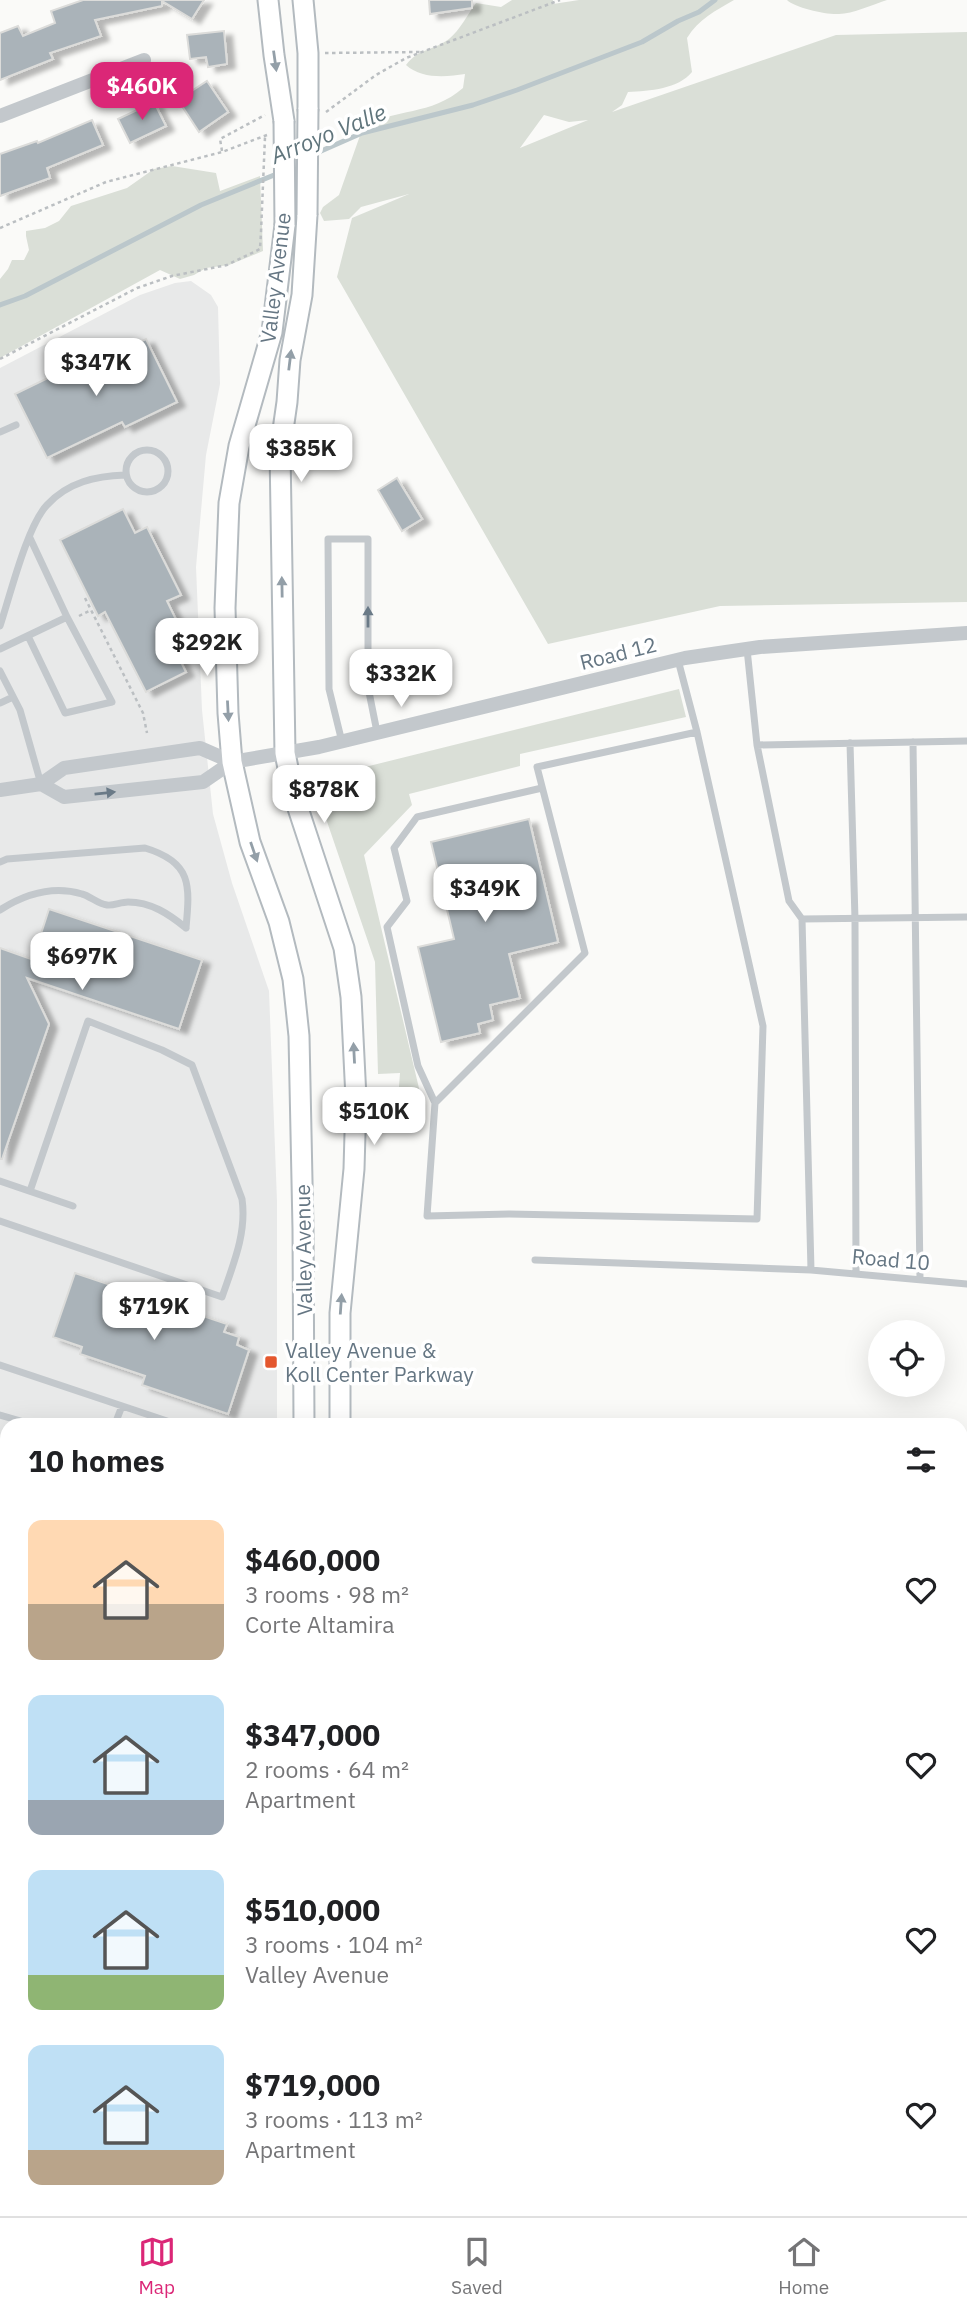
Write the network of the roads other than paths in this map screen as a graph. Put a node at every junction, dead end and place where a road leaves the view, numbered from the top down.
1 (268, 0) edge
2 (303, 0) edge
3 (144, 60) dead end
4 (0, 117) edge
5 (16, 425) dead end
6 (0, 432) edge
7 (125, 475) junction
8 (30, 538) junction
9 (67, 617) junction
10 (0, 626) edge
11 (967, 633) edge
12 (28, 636) junction
13 (0, 649) edge
14 (747, 649) junction
15 (678, 660) junction
16 (0, 671) edge
17 (13, 697) junction
18 (0, 703) edge
19 (697, 732) junction
20 (377, 733) junction
21 (967, 741) edge
22 (342, 742) junction
23 (849, 743) junction
24 (913, 743) junction
25 (757, 745) junction
26 (285, 753) junction
27 (232, 762) junction
28 (41, 784) junction
29 (542, 788) junction
30 (0, 790) edge
31 (0, 862) edge
32 (0, 910) edge
33 (967, 917) edge
34 (915, 918) junction
35 (803, 919) junction
36 (855, 919) junction
37 (435, 1103) junction
38 (0, 1181) edge
39 (30, 1191) junction
40 (73, 1206) dead end
41 (0, 1221) edge
42 (535, 1260) dead end
43 (811, 1270) junction
44 (856, 1274) junction
45 (920, 1279) junction
46 (967, 1284) edge
47 (0, 1365) edge
48 (122, 1406) junction
49 (118, 1418) edge
50 (158, 1418) edge
51 (304, 1418) edge
52 (340, 1418) edge

1 -> 27 main road, Valley Avenue, bridge
26 -> 2 main road, Valley Avenue, bridge
3 - 4 street
5 - 6 lane
7 - 7 lane
7 - 8 lane
8 - 9 lane
8 - 10 lane
9 - 12 lane
9 - 12 lane
11 - 14 street, Road 12
12 - 13 lane
14 - 15 street, Road 12
14 - 25 lane
15 - 19 lane
15 - 20 street, Road 12
16 - 17 lane
17 - 18 lane
17 - 28 lane
19 - 29 lane
19 - 37 lane
20 - 22 street, Road 12
20 -> 22 lane
21 - 24 lane
22 - 26 street, Road 12
23 - 24 lane
23 - 25 lane
23 - 36 lane
24 - 34 lane
25 - 35 lane
26 - 27 street, Road 12
52 -> 26 main road, Valley Avenue
27 - 28 street
28 -> 27 street
27 -> 51 main road, Valley Avenue
28 - 30 street
29 - 37 lane
29 - 37 lane
31 - 32 lane
33 - 34 lane
34 - 36 lane
34 - 45 lane
35 - 36 lane
35 - 43 lane
36 - 44 lane
38 - 39 lane
39 - 40 lane
39 - 41 lane
42 - 43 lane, Road 10
43 - 44 lane, Road 10
44 - 45 lane, Road 10
45 - 46 lane, Road 10
47 - 48 lane
48 - 49 lane
48 - 50 lane

